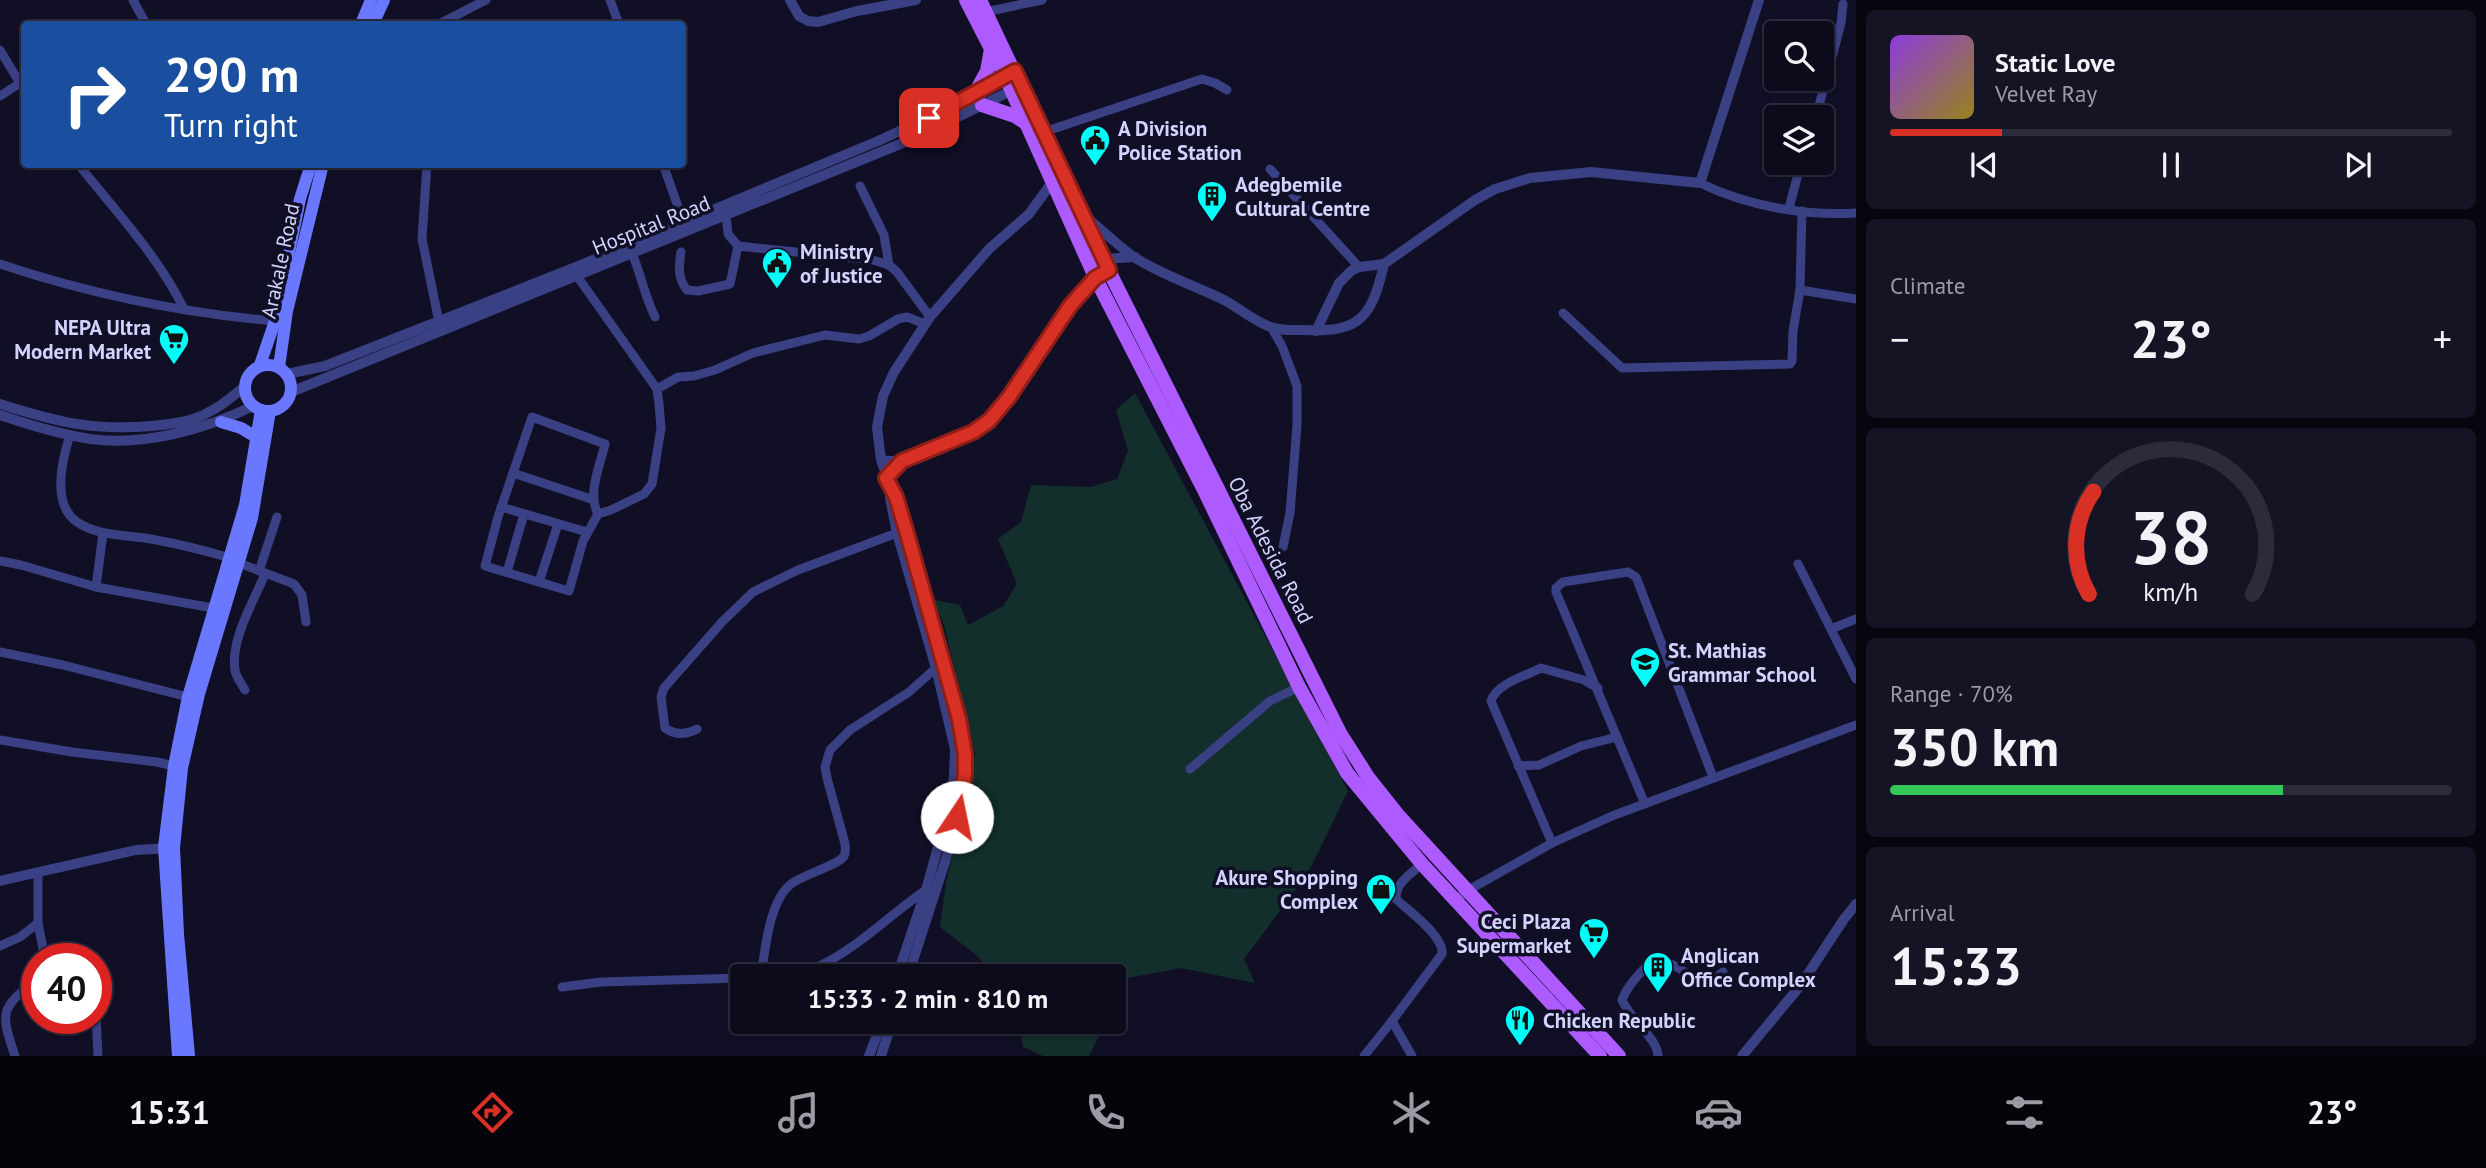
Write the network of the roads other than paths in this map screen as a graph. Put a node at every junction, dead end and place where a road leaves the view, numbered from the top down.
1 (134, 0) edge
2 (371, 0) edge
3 (384, 0) edge
4 (486, 0) edge
5 (610, 0) edge
6 (790, 0) edge
7 (916, 0) edge
8 (966, 0) edge
9 (1042, 0) edge
10 (1759, 0) edge
11 (1843, 4) dead end
12 (982, 6) edge
13 (144, 21) edge
14 (362, 21) edge
15 (374, 21) edge
16 (445, 21) edge
17 (618, 21) edge
18 (991, 49) junction
19 (0, 50) edge
20 (1010, 73) junction
21 (21, 84) edge
22 (21, 86) edge
23 (1017, 88) junction
24 (1227, 90) dead end
25 (0, 96) edge
26 (979, 99) junction
27 (1819, 105) edge
28 (1027, 124) junction
29 (1044, 132) junction
30 (81, 168) edge
31 (310, 168) edge
32 (322, 168) edge
33 (427, 168) edge
34 (664, 168) edge
35 (1270, 169) dead end
36 (1798, 175) edge
37 (1053, 181) junction
38 (1700, 183) junction
39 (860, 186) dead end
40 (1789, 208) junction
41 (1802, 211) junction
42 (1856, 213) edge
43 (1082, 214) junction
44 (726, 215) junction
45 (683, 222) junction
46 (738, 246) junction
47 (681, 252) dead end
48 (632, 253) junction
49 (1135, 257) junction
50 (0, 264) edge
51 (1384, 264) junction
52 (889, 265) junction
53 (1106, 265) junction
54 (1359, 267) junction
55 (577, 276) junction
56 (1095, 278) junction
57 (1800, 290) junction
58 (1856, 299) edge
59 (184, 310) junction
60 (1563, 313) dead end
61 (655, 317) dead end
62 (927, 320) junction
63 (275, 321) junction
64 (439, 322) junction
65 (1271, 327) junction
66 (1316, 331) junction
67 (260, 365) junction
68 (283, 371) junction
69 (244, 387) junction
70 (657, 389) junction
71 (291, 393) junction
72 (0, 404) edge
73 (261, 409) junction
74 (0, 415) edge
75 (221, 422) junction
76 (71, 435) junction
77 (256, 437) junction
78 (881, 460) junction
79 (902, 461) junction
80 (513, 472) junction
81 (888, 483) junction
82 (594, 500) junction
83 (501, 508) junction
84 (524, 514) junction
85 (598, 514) junction
86 (277, 517) dead end
87 (558, 524) junction
88 (587, 532) junction
89 (103, 533) junction
90 (897, 533) junction
91 (1283, 547) dead end
92 (0, 561) edge
93 (235, 561) junction
94 (1798, 564) dead end
95 (507, 572) junction
96 (262, 573) junction
97 (539, 582) junction
98 (96, 587) junction
99 (213, 608) junction
100 (1856, 619) edge
101 (306, 622) dead end
102 (1831, 629) junction
103 (0, 652) edge
104 (936, 668) junction
105 (1856, 679) edge
106 (1299, 687) junction
107 (1598, 688) junction
108 (245, 690) dead end
109 (188, 697) junction
110 (1856, 725) edge
111 (697, 729) dead end
112 (1618, 737) junction
113 (0, 740) edge
114 (1539, 765) junction
115 (1518, 766) junction
116 (178, 767) junction
117 (1190, 769) dead end
118 (1713, 777) junction
119 (1525, 781) junction
120 (1645, 804) junction
121 (1552, 843) junction
122 (169, 848) junction
123 (1422, 864) junction
124 (38, 874) junction
125 (0, 881) edge
126 (926, 890) junction
127 (1462, 895) junction
128 (1856, 904) edge
129 (38, 923) junction
130 (42, 943) edge
131 (0, 946) edge
132 (764, 964) edge
133 (822, 964) edge
134 (901, 964) edge
135 (912, 964) edge
136 (1723, 972) dead end
137 (730, 978) edge
138 (562, 987) dead end
139 (21, 993) edge
140 (1392, 1021) junction
141 (1, 1023) edge
142 (181, 1027) junction
143 (97, 1034) edge
144 (877, 1034) edge
145 (888, 1034) edge
146 (1592, 1054) edge
147 (15, 1056) edge
148 (98, 1056) edge
149 (178, 1056) edge
150 (189, 1056) edge
151 (869, 1056) edge
152 (880, 1056) edge
153 (1364, 1056) edge
154 (1412, 1056) edge
155 (1619, 1056) edge
156 (1658, 1056) edge
157 (1742, 1056) edge

1 - 13 street
2 - 14 main road
3 - 15 main road
4 - 16 street
5 - 17 street
6 - 7 street
8 - 18 main road, Oba Adesida Road
9 - 12 street
10 - 38 street
11 - 27 street
12 - 20 main road, Oba Adesida Road
18 - 20 main road, Oba Adesida Road
18 - 26 main road
19 - 21 street
20 - 23 main road, Oba Adesida Road
20 - 26 street, Hospital Road
22 - 25 street
23 - 26 street, Hospital Road
23 - 28 main road, Oba Adesida Road
23 - 29 main road, Oba Adesida Road
24 - 29 street
26 - 28 main road
26 - 44 street, Hospital Road
26 - 45 street, Hospital Road
28 - 37 main road, Oba Adesida Road
29 - 43 main road, Oba Adesida Road
30 - 59 street
31 - 63 main road, Arakale Road
32 - 68 main road, Arakale Road
33 - 64 street
34 - 45 street
35 - 54 street
36 - 40 street
37 - 56 main road, Oba Adesida Road
37 - 62 street
38 - 40 street
38 - 51 street
39 - 52 street
40 - 41 street
41 - 42 street
41 - 57 street
43 - 49 street
43 - 53 main road, Oba Adesida Road
44 - 46 street
44 - 48 street, Hospital Road
45 - 64 street, Hospital Road
46 - 47 street
46 - 52 street
48 - 55 street, Hospital Road
48 - 61 street
49 - 53 street
49 - 65 street
50 - 59 street
51 - 54 street
51 - 66 street
52 - 62 street
53 - 56 street
53 - 127 main road, Oba Adesida Road
54 - 66 street
55 - 70 street
55 - 71 street, Hospital Road
56 - 79 street
56 - 106 main road, Oba Adesida Road
57 - 58 street
57 - 60 street
59 - 63 street
62 - 70 street
62 - 78 street
63 - 67 main road, Arakale Road
64 - 68 street, Hospital Road
65 - 66 street
65 - 91 street
67 - 68 main road
67 - 69 main road
68 - 71 main road
69 - 72 street
69 - 73 main road
70 - 85 street
71 - 73 main road
73 - 75 street
73 - 77 main road
73 - 93 main road
74 - 76 street
75 - 76 street
75 - 77 main road
76 - 89 street
77 - 93 main road
78 - 79 street
78 - 81 street
79 - 81 street
80 - 82 street
80 - 82 street
80 - 83 street
81 - 90 street
81 - 135 street
82 - 85 street
83 - 84 street
83 - 95 street
84 - 87 street
84 - 95 street
85 - 88 street
86 - 96 street
87 - 88 street
87 - 97 street
88 - 97 street
89 - 93 street
89 - 98 street
90 - 104 street
90 - 111 street
92 - 98 street
93 - 96 street
93 - 99 main road
93 - 116 main road
94 - 102 street
95 - 97 street
96 - 101 street
96 - 108 street
98 - 99 street
99 - 109 main road
100 - 102 street
102 - 105 street
103 - 109 street
104 - 126 street
104 - 132 street
106 - 117 street
106 - 123 main road, Oba Adesida Road
107 - 112 street
107 - 115 street
107 - 118 street
109 - 116 main road
110 - 118 street
112 - 114 street
112 - 120 street
113 - 116 street
114 - 115 street
114 - 119 street
115 - 119 street
116 - 122 main road
118 - 120 street
119 - 121 street
120 - 121 street
121 - 127 street
122 - 124 street
122 - 142 main road
123 - 127 main road, Oba Adesida Road
123 - 140 street
124 - 125 street
124 - 129 street
126 - 133 street
126 - 134 street
127 - 146 main road, Oba Adesida Road
127 - 155 main road, Oba Adesida Road
128 - 157 street
129 - 130 street
129 - 131 street
136 - 156 street
137 - 138 street
139 - 141 street
140 - 153 street
140 - 154 street
141 - 147 street
142 - 149 main road
142 - 150 main road
143 - 148 street
144 - 151 street
145 - 152 street

